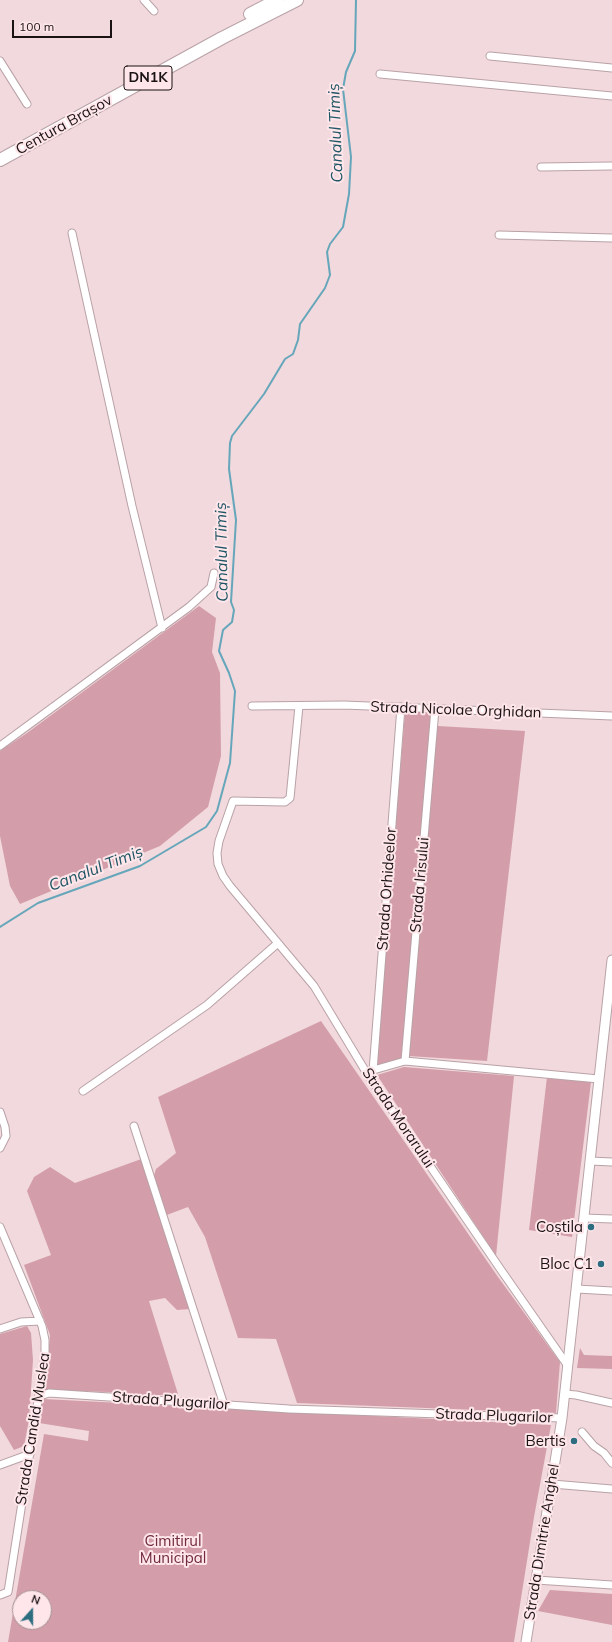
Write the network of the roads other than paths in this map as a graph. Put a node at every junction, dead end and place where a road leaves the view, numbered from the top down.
1 (144, 0) edge
2 (277, 0) edge
3 (297, 0) edge
4 (154, 11) dead end
5 (490, 56) dead end
6 (0, 61) edge
7 (612, 68) edge
8 (380, 74) dead end
9 (612, 96) edge
10 (27, 104) dead end
11 (0, 151) edge
12 (0, 160) edge
13 (612, 166) edge
14 (541, 167) dead end
15 (72, 233) dead end
16 (499, 235) dead end
17 (612, 238) edge
18 (214, 573) dead end
19 (162, 628) junction
20 (252, 706) dead end
21 (299, 706) junction
22 (401, 707) junction
23 (435, 709) junction
24 (612, 716) edge
25 (0, 746) edge
26 (278, 943) junction
27 (612, 960) edge
28 (405, 1061) junction
29 (370, 1071) junction
30 (599, 1079) junction
31 (83, 1091) dead end
32 (0, 1112) edge
33 (134, 1126) dead end
34 (0, 1148) edge
35 (590, 1161) junction
36 (612, 1162) edge
37 (584, 1218) junction
38 (612, 1219) edge
39 (0, 1227) edge
40 (577, 1289) junction
41 (612, 1291) edge
42 (40, 1320) junction
43 (0, 1329) edge
44 (568, 1366) junction
45 (565, 1394) junction
46 (40, 1396) junction
47 (612, 1403) edge
48 (224, 1405) junction
49 (562, 1418) junction
50 (582, 1432) dead end
51 (30, 1454) junction
52 (612, 1463) edge
53 (0, 1465) edge
54 (552, 1484) junction
55 (612, 1489) edge
56 (536, 1580) junction
57 (612, 1585) edge
58 (0, 1595) edge
59 (528, 1642) edge

1 - 4 street
2 - 11 highway, Centura Brașov / DN1K
3 - 12 highway, Centura Brașov / DN1K
5 - 7 street
6 - 10 street
8 - 9 street
13 - 14 street
15 - 19 street
16 - 17 street
18 - 19 street
19 - 25 street
20 - 21 street, Strada Nicolae Orghidan
21 - 22 street, Strada Nicolae Orghidan
21 - 26 street, Strada Morarului
22 - 23 street, Strada Nicolae Orghidan
22 - 29 street, Strada Orhideelor
23 - 24 street, Strada Nicolae Orghidan
23 - 28 street, Strada Irisului
26 - 29 street, Strada Morarului
26 - 31 street
27 - 30 street, Strada Plugarilor
28 - 29 street
28 - 30 street
29 - 44 street, Strada Morarului
30 - 35 street, Strada Plugarilor
32 - 34 street
33 - 48 street
35 - 36 street
35 - 37 street, Strada Plugarilor
37 - 38 street
37 - 40 street, Strada Plugarilor
39 - 42 street, Strada Candid Muslea
40 - 41 street
40 - 44 street, Strada Plugarilor
42 - 43 street
42 - 46 street, Strada Candid Muslea
44 - 45 street, Strada Plugarilor
45 - 47 street
45 - 49 street, Strada Plugarilor
46 - 48 street, Strada Plugarilor
46 - 51 street, Strada Candid Muslea
48 - 49 street, Strada Plugarilor
49 - 54 street, Strada Dimitrie Anghel
50 - 52 street
51 - 53 street
51 - 58 street, Strada Candid Muslea
54 - 55 street
54 - 56 street, Strada Dimitrie Anghel
56 - 57 street
56 - 59 street, Strada Dimitrie Anghel

